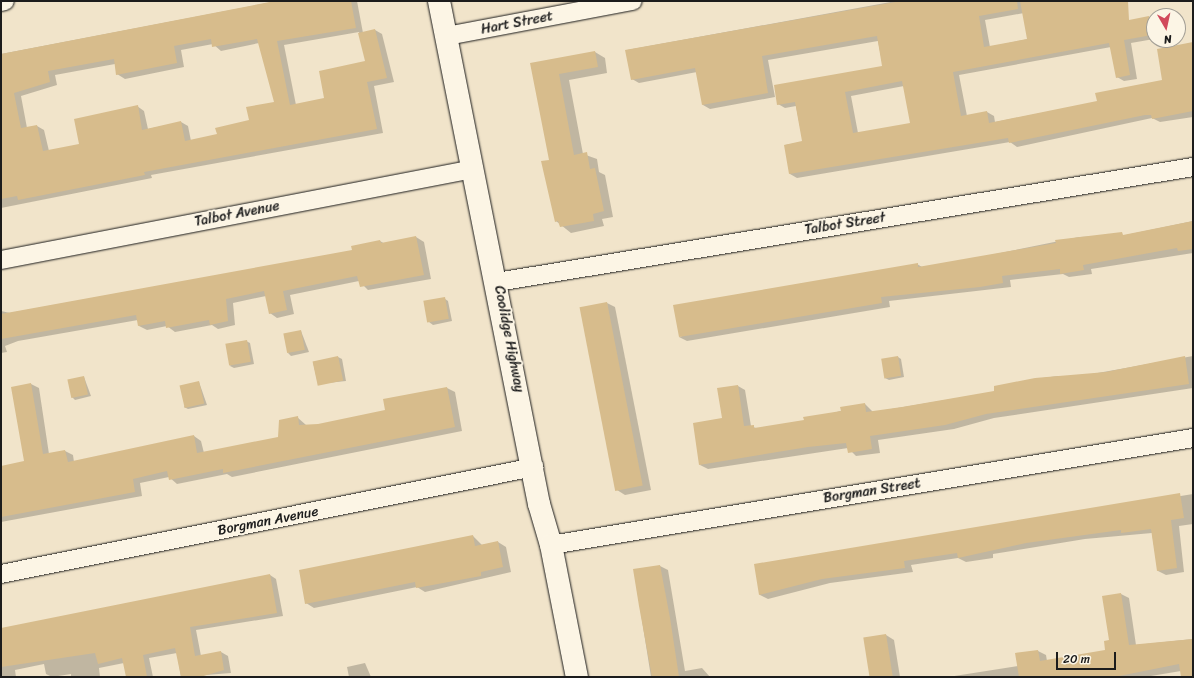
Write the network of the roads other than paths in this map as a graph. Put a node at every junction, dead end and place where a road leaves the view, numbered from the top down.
1 (5, 1) edge
2 (439, 1) edge
3 (633, 1) edge
4 (1, 2) edge
5 (448, 36) junction
6 (1193, 167) edge
7 (472, 169) junction
8 (1, 260) edge
9 (497, 282) junction
10 (1193, 438) edge
11 (534, 467) junction
12 (551, 544) junction
13 (1, 574) edge
14 (577, 677) edge

1 - 4 street
2 - 5 main road, Coolidge Highway
3 - 5 street, Hart Street
5 - 7 main road, Coolidge Highway
6 - 9 street, Talbot Street
7 - 8 street, Talbot Avenue
7 - 9 main road, Coolidge Highway
9 - 11 main road, Coolidge Highway
10 - 12 street, Borgman Street
11 - 12 main road, Coolidge Highway
11 - 13 street, Borgman Avenue
12 - 14 main road, Coolidge Highway

